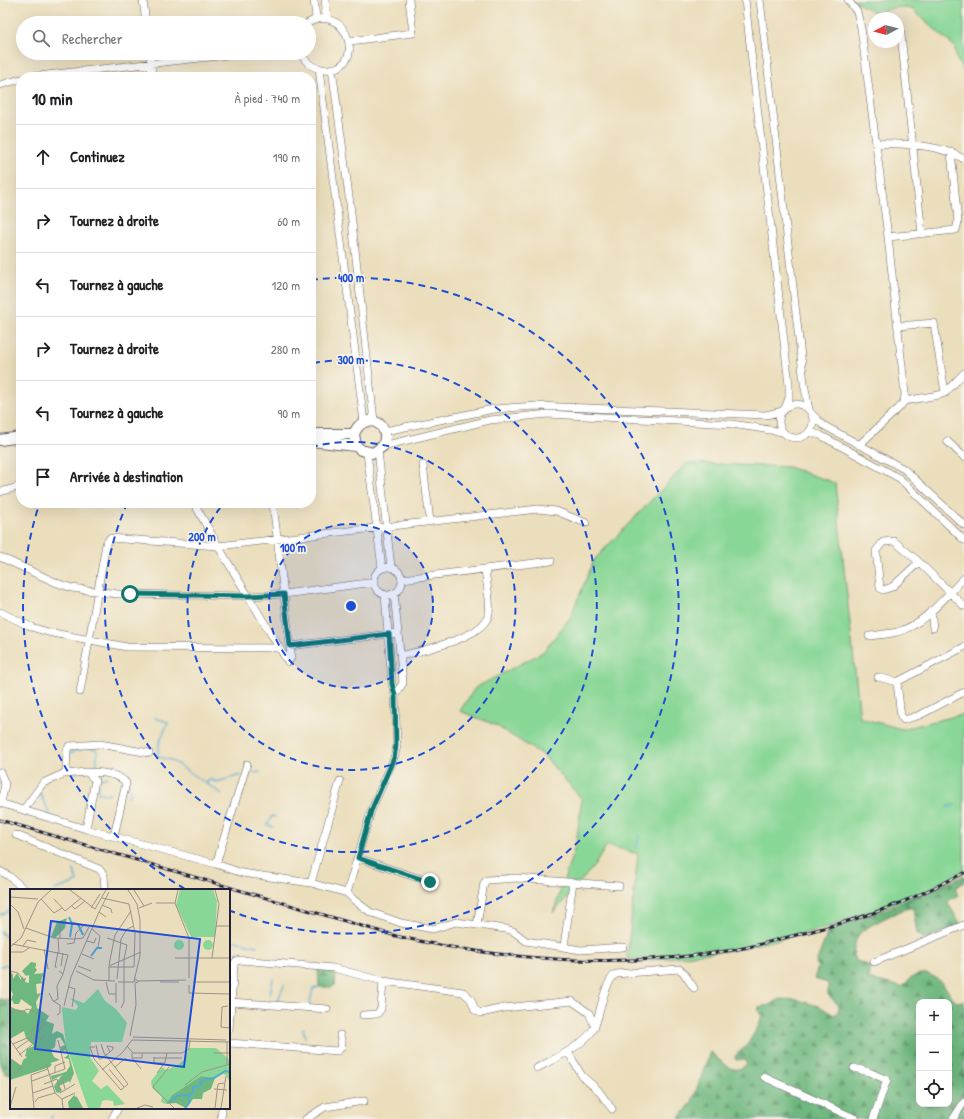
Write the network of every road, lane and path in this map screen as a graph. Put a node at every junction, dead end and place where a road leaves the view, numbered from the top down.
1 (143, 0) edge
2 (314, 0) edge
3 (325, 0) edge
4 (409, 0) edge
5 (745, 0) edge
6 (760, 0) edge
7 (848, 0) edge
8 (145, 16) edge
9 (316, 16) edge
10 (327, 17) junction
11 (316, 18) edge
12 (350, 41) junction
13 (902, 48) edge
14 (151, 60) edge
15 (180, 60) edge
16 (305, 60) edge
17 (151, 63) junction
18 (332, 68) junction
19 (319, 69) junction
20 (72, 72) edge
21 (152, 72) edge
22 (16, 80) edge
23 (0, 85) edge
24 (876, 144) junction
25 (913, 145) junction
26 (951, 152) junction
27 (778, 158) junction
28 (764, 159) junction
29 (964, 159) edge
30 (922, 234) junction
31 (888, 237) junction
32 (898, 326) junction
33 (964, 373) edge
34 (945, 393) junction
35 (904, 400) junction
36 (784, 409) junction
37 (810, 412) junction
38 (369, 422) junction
39 (385, 430) junction
40 (783, 432) junction
41 (809, 432) junction
42 (316, 434) edge
43 (354, 434) junction
44 (16, 438) edge
45 (0, 440) edge
46 (947, 441) dead end
47 (316, 442) edge
48 (16, 444) edge
49 (859, 444) junction
50 (0, 446) edge
51 (356, 446) junction
52 (381, 448) junction
53 (367, 453) junction
54 (964, 457) edge
55 (423, 465) dead end
56 (904, 469) junction
57 (899, 478) junction
58 (16, 487) edge
59 (0, 492) edge
60 (197, 508) edge
61 (274, 508) edge
62 (430, 521) junction
63 (586, 523) dead end
64 (964, 525) edge
65 (387, 527) junction
66 (377, 529) junction
67 (277, 539) junction
68 (964, 540) edge
69 (218, 546) junction
70 (0, 557) edge
71 (551, 561) dead end
72 (919, 562) junction
73 (391, 567) junction
74 (382, 568) junction
75 (485, 569) junction
76 (964, 578) edge
77 (402, 579) junction
78 (375, 582) junction
79 (98, 592) junction
80 (950, 592) junction
81 (284, 594) junction
82 (394, 594) junction
83 (385, 595) junction
84 (249, 596) junction
85 (964, 606) edge
86 (931, 611) junction
87 (0, 612) edge
88 (933, 628) dead end
89 (398, 633) junction
90 (389, 634) junction
91 (869, 636) dead end
92 (89, 641) junction
93 (290, 646) junction
94 (964, 647) edge
95 (278, 648) junction
96 (400, 656) junction
97 (878, 678) dead end
98 (897, 682) junction
99 (80, 692) dead end
100 (964, 692) edge
101 (395, 695) junction
102 (149, 753) dead end
103 (248, 764) dead end
104 (0, 772) edge
105 (87, 772) junction
106 (64, 774) junction
107 (340, 781) dead end
108 (0, 803) edge
109 (24, 809) junction
110 (86, 830) junction
111 (16, 835) dead end
112 (114, 836) junction
113 (358, 858) junction
114 (216, 864) junction
115 (0, 871) edge
116 (430, 882) dead end
117 (573, 882) junction
118 (311, 883) junction
119 (619, 886) dead end
120 (24, 889) edge
121 (105, 889) edge
122 (347, 893) junction
123 (477, 925) junction
124 (964, 925) edge
125 (564, 946) junction
126 (624, 947) dead end
127 (874, 962) dead end
128 (383, 981) junction
129 (694, 988) dead end
130 (231, 1002) junction
131 (327, 1009) dead end
132 (363, 1015) dead end
133 (230, 1016) edge
134 (595, 1027) junction
135 (340, 1035) dead end
136 (230, 1043) edge
137 (568, 1052) junction
138 (537, 1068) dead end
139 (854, 1068) dead end
140 (764, 1077) dead end
141 (364, 1101) dead end
142 (964, 1102) edge
143 (612, 1108) dead end
144 (117, 1109) edge
145 (222, 1109) edge
146 (112, 1119) edge
147 (221, 1119) edge
148 (306, 1119) edge
149 (856, 1119) edge
150 (873, 1119) edge
151 (953, 1119) edge

1 - 8 street
2 - 9 street
3 - 10 street
4 - 12 street
5 - 28 street
6 - 27 street
7 - 24 street
10 - 11 street
10 - 12 street
12 - 18 street
13 - 25 street
14 - 17 street
15 - 17 street
16 - 19 street
17 - 20 street
17 - 21 street
18 - 19 street
18 - 38 street
19 - 38 street
22 - 23 street
24 - 25 street
24 - 31 street
25 - 26 street
25 - 30 street
26 - 29 street
26 - 30 street
27 - 28 street
27 - 37 street
28 - 36 street
30 - 31 street
31 - 32 street
32 - 34 street
32 - 35 street
33 - 34 street
34 - 35 street
35 - 49 street
36 - 37 street
36 - 39 street
36 - 40 street
37 - 41 street
37 - 49 street
38 - 39 highway
38 - 43 highway
39 - 52 highway
40 - 41 street
40 - 52 street
41 - 57 street
42 - 43 highway
43 - 51 highway
44 - 45 highway
46 - 54 street
47 - 51 highway
48 - 50 highway
49 - 56 street
51 - 53 highway
52 - 53 highway
52 - 65 street
53 - 66 street
55 - 62 street
56 - 57 street
56 - 64 street
57 - 68 street
58 - 59 street
60 - 69 street
61 - 67 street
62 - 63 street
62 - 65 street
65 - 66 street
65 - 73 street
66 - 67 street
66 - 74 street
67 - 69 street
67 - 81 street
69 - 79 street
69 - 84 street
70 - 79 street
71 - 75 street
72 - 72 street
72 - 80 street
73 - 74 street
73 - 77 street
74 - 78 street
75 - 77 street
75 - 96 street
76 - 80 street
77 - 82 street
78 - 81 street
78 - 83 street
79 - 84 street
79 - 92 street
80 - 85 street
80 - 86 street
81 - 84 street
81 - 93 street
82 - 83 street
82 - 89 street
83 - 90 street
84 - 95 street
86 - 88 street
86 - 91 street
87 - 92 street
89 - 90 street
89 - 96 street
90 - 93 street
90 - 101 street
92 - 95 street
92 - 99 street
93 - 95 street
94 - 98 street
96 - 101 street
97 - 98 street
98 - 100 street
101 - 113 street
102 - 106 street
103 - 114 street
104 - 108 street
105 - 106 street
105 - 110 street
105 - 112 street
106 - 109 street
107 - 118 street
108 - 109 street
109 - 110 street
110 - 112 street
111 - 121 street
112 - 114 street
113 - 116 street
113 - 122 street
114 - 118 street
115 - 120 street
117 - 119 street
117 - 123 street
117 - 125 street
118 - 122 street
122 - 123 street
123 - 125 street
124 - 127 street
125 - 126 street
128 - 130 street
128 - 132 street
128 - 134 street
129 - 134 street
130 - 131 street
130 - 133 street
134 - 137 street
135 - 136 street
137 - 138 street
137 - 143 street
139 - 150 street
140 - 149 street
141 - 148 street
142 - 151 street
144 - 146 street
145 - 147 street

